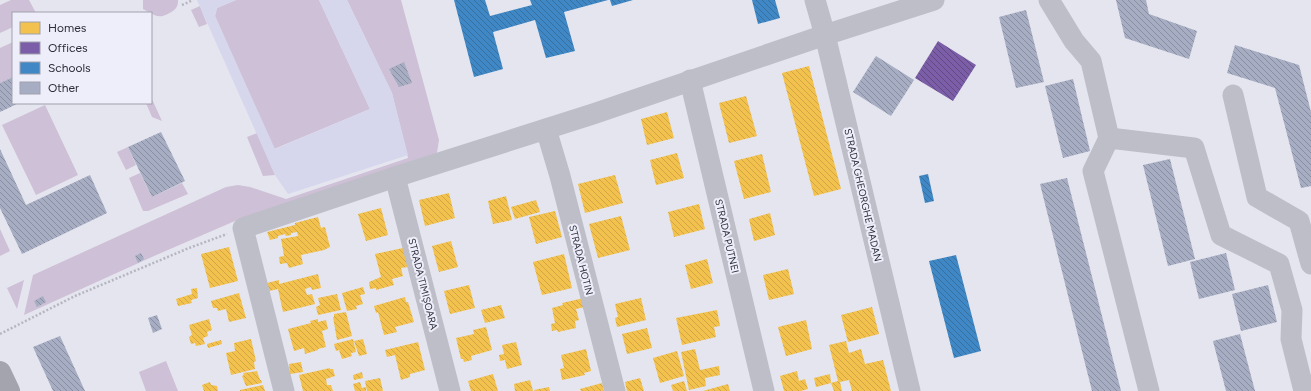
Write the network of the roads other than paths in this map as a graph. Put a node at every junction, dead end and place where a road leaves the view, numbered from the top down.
1 (815, 0) edge
2 (934, 0) edge
3 (1049, 0) edge
4 (825, 35) junction
5 (690, 80) junction
6 (1233, 95) dead end
7 (546, 129) junction
8 (1109, 138) junction
9 (395, 177) junction
10 (1311, 264) edge
11 (0, 372) edge
12 (9, 391) edge
13 (284, 391) edge
14 (450, 391) edge
15 (615, 391) edge
16 (764, 391) edge
17 (910, 391) edge
18 (1149, 391) edge
19 (1304, 391) edge

1 - 4 street, STRADA GHEORGHE MADAN
2 - 4 street
3 - 8 street
4 - 5 street
4 - 17 street, STRADA GHEORGHE MADAN
5 - 7 street
5 - 16 street, STRADA PUTNEI
6 - 10 street
7 - 9 street
7 - 15 street, STRADA HOTIN
8 - 18 street
8 - 19 street
9 - 13 street
9 - 14 street, STRADA TIMIȘOARA
11 - 12 main road

